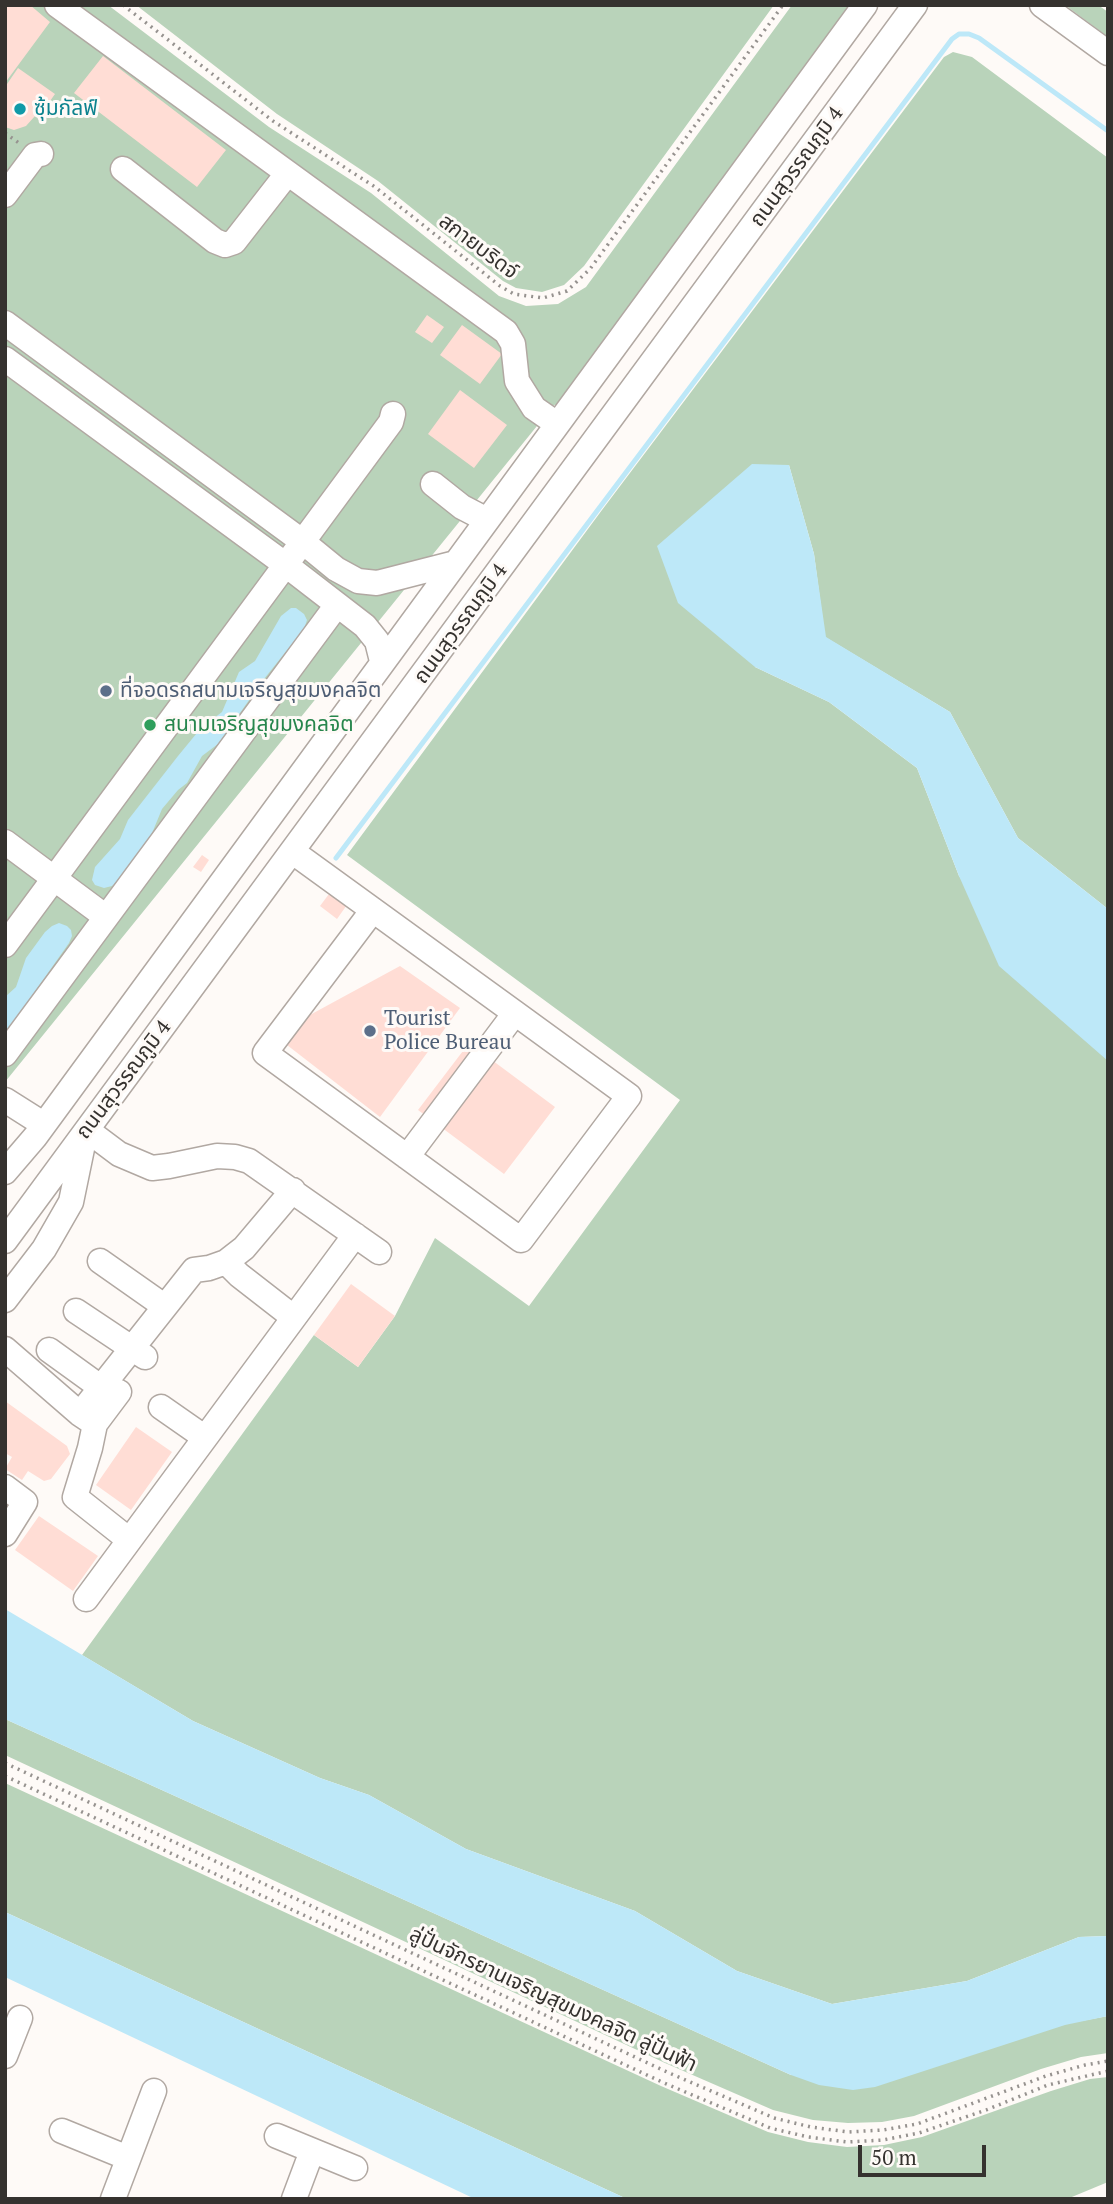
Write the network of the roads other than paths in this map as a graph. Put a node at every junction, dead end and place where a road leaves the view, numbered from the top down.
1 (57, 5) edge
2 (865, 5) edge
3 (915, 5) edge
4 (1042, 5) edge
5 (1108, 53) edge
6 (41, 154) dead end
7 (123, 169) dead end
8 (287, 174) junction
9 (5, 195) edge
10 (5, 323) edge
11 (5, 359) edge
12 (393, 414) dead end
13 (557, 424) junction
14 (433, 484) dead end
15 (487, 520) junction
16 (303, 542) junction
17 (455, 563) junction
18 (286, 565) junction
19 (337, 605) junction
20 (382, 661) junction
21 (5, 842) edge
22 (293, 852) junction
23 (55, 879) junction
24 (373, 910) junction
25 (106, 916) junction
26 (5, 945) edge
27 (516, 1013) junction
28 (5, 1054) edge
29 (5, 1100) edge
30 (42, 1125) junction
31 (86, 1131) junction
32 (5, 1149) edge
33 (407, 1157) junction
34 (5, 1172) edge
35 (293, 1190) junction
36 (355, 1235) junction
37 (7, 1238) edge
38 (379, 1252) dead end
39 (100, 1261) dead end
40 (218, 1265) junction
41 (5, 1300) edge
42 (164, 1306) junction
43 (76, 1311) dead end
44 (293, 1317) junction
45 (5, 1349) edge
46 (49, 1350) dead end
47 (139, 1353) junction
48 (107, 1393) junction
49 (161, 1407) dead end
50 (87, 1419) junction
51 (204, 1437) junction
52 (5, 1487) edge
53 (5, 1534) edge
54 (128, 1539) junction
55 (86, 1599) dead end
56 (20, 2018) dead end
57 (5, 2056) edge
58 (153, 2091) dead end
59 (62, 2131) dead end
60 (277, 2136) dead end
61 (312, 2151) junction
62 (128, 2158) junction
63 (355, 2168) dead end
64 (113, 2199) edge
65 (294, 2199) edge

1 - 8 street
2 - 13 street, ถนนสุวรรณภูมิ 4
3 - 22 street, ถนนสุวรรณภูมิ 4
4 - 5 street
6 - 9 street
7 - 8 street
8 - 13 street
10 - 16 street
11 - 18 street
12 - 16 street
13 - 15 street, ถนนสุวรรณภูมิ 4
14 - 15 street
15 - 17 street, ถนนสุวรรณภูมิ 4
16 - 17 street
16 - 18 street
17 - 20 street, ถนนสุวรรณภูมิ 4
18 - 19 street
18 - 23 street
19 - 20 street
19 - 25 street
20 - 30 street, ถนนสุวรรณภูมิ 4
21 - 23 street
22 - 24 street
22 - 31 street, ถนนสุวรรณภูมิ 4
23 - 25 street
23 - 26 street
24 - 27 street
24 - 33 street
25 - 28 street
27 - 33 street
27 - 33 street
29 - 30 street
30 - 32 street
30 - 34 street, ถนนสุวรรณภูมิ 4
31 - 35 street
31 - 37 street, ถนนสุวรรณภูมิ 4
31 - 41 street
35 - 36 street
35 - 40 street
36 - 38 street
36 - 44 street
39 - 42 street
40 - 42 street
40 - 44 street
40 - 47 street
42 - 47 street
43 - 47 street
44 - 51 street
45 - 50 street
46 - 48 street
47 - 48 street
48 - 50 street
49 - 51 street
50 - 54 street
51 - 54 street
52 - 53 street
54 - 55 street
56 - 57 street
58 - 62 street
59 - 62 street
60 - 61 street
61 - 63 street
61 - 65 street
62 - 64 street

